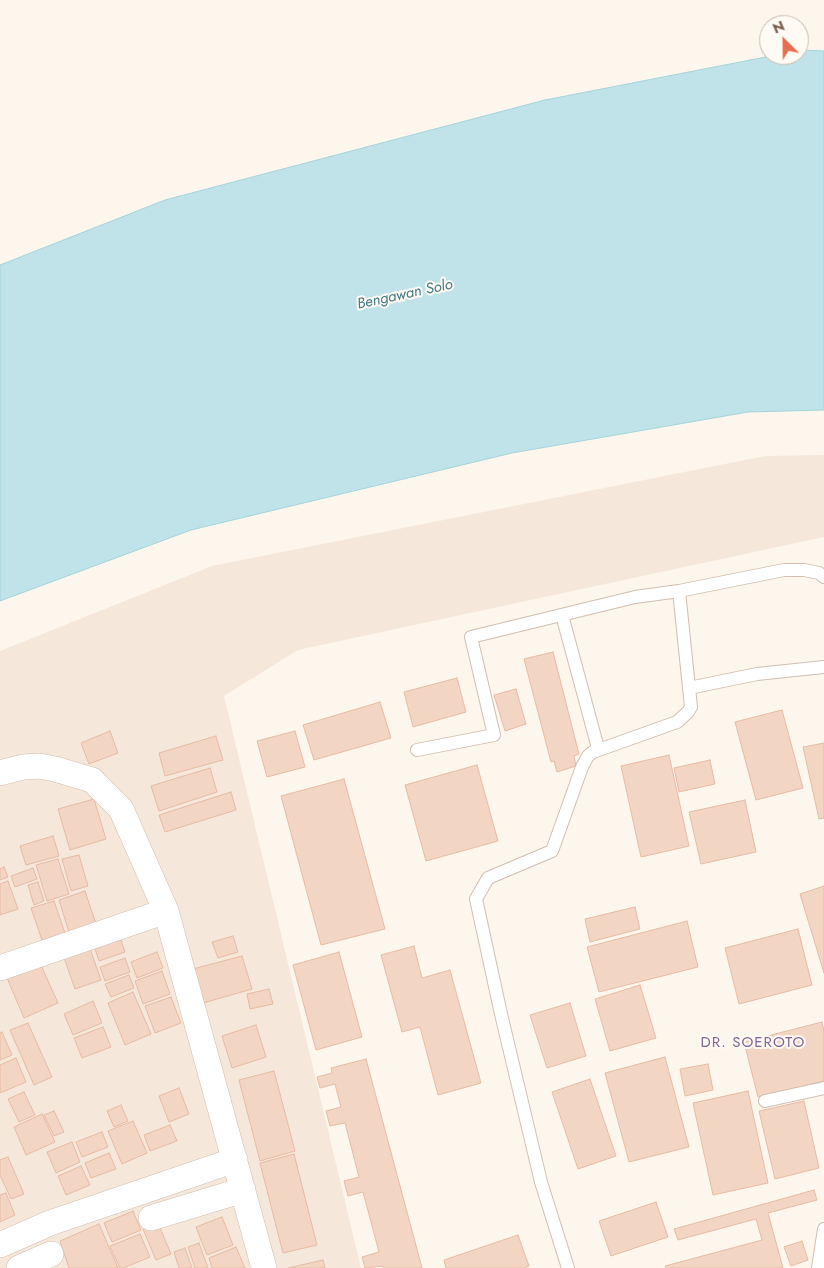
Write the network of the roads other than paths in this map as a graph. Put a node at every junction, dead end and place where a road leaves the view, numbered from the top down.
1 (824, 577) edge
2 (680, 591) junction
3 (562, 615) junction
4 (824, 667) edge
5 (689, 688) junction
6 (598, 748) junction
7 (417, 750) dead end
8 (0, 773) edge
9 (166, 911) junction
10 (0, 968) edge
11 (824, 1088) edge
12 (765, 1101) dead end
13 (235, 1160) junction
14 (243, 1190) junction
15 (151, 1218) dead end
16 (824, 1229) edge
17 (0, 1245) edge
18 (50, 1254) dead end
19 (19, 1268) edge
20 (264, 1268) edge
21 (568, 1268) edge
22 (818, 1268) edge

1 - 2 lane
2 - 3 lane
2 - 5 lane
3 - 6 lane
3 - 7 lane
4 - 5 lane
5 - 6 lane
6 - 21 lane
8 - 9 street
9 - 10 street
9 - 13 street
11 - 12 lane
13 - 14 street
13 - 17 street
14 - 15 street
14 - 20 street
16 - 22 lane
18 - 19 street

